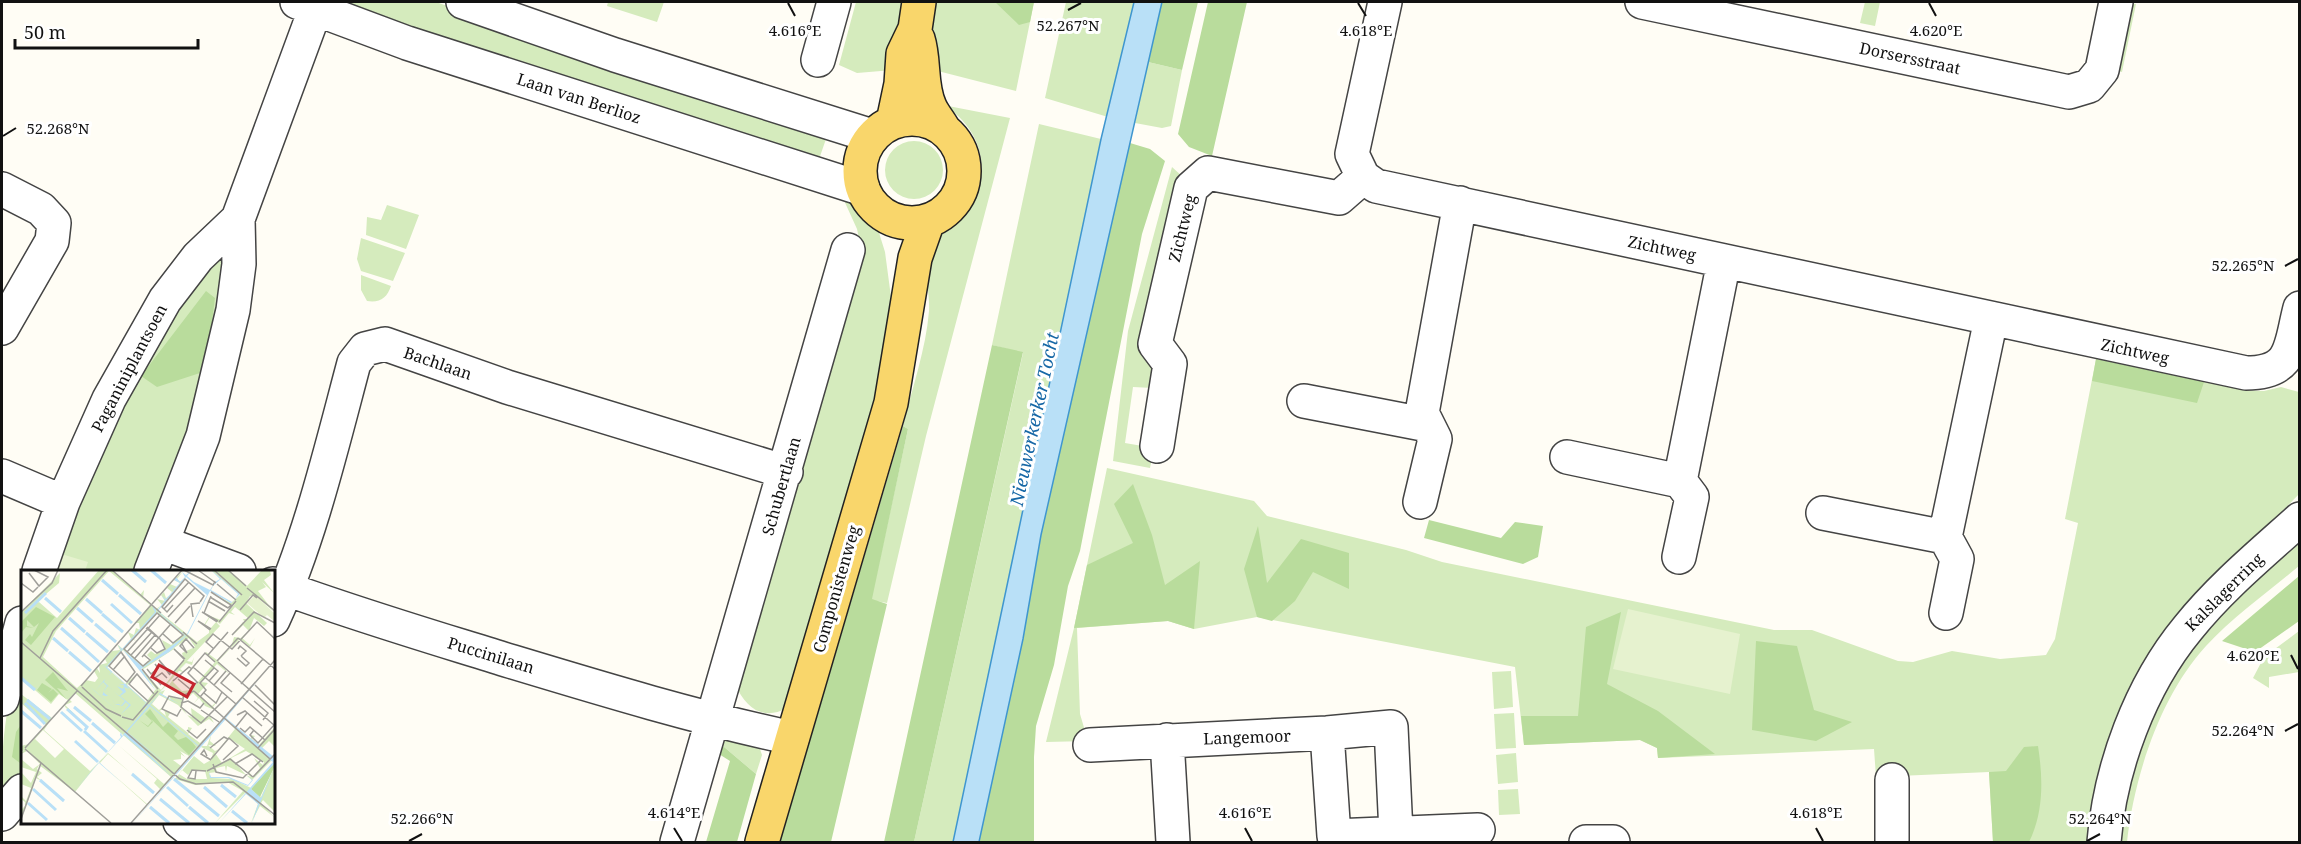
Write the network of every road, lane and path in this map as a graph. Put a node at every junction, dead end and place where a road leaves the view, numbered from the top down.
1 (463, 2) edge
2 (834, 2) edge
3 (1385, 2) edge
4 (1642, 2) edge
5 (2116, 2) edge
6 (306, 6) edge
7 (917, 15) edge
8 (818, 60) dead end
9 (943, 128) junction
10 (882, 129) junction
11 (1363, 177) junction
12 (2, 189) edge
13 (862, 189) junction
14 (1460, 203) junction
15 (238, 219) junction
16 (891, 219) junction
17 (928, 221) junction
18 (848, 250) dead end
19 (1724, 261) junction
20 (2300, 308) edge
21 (1991, 319) junction
22 (2, 328) edge
23 (903, 334) junction
24 (1304, 401) dead end
25 (1428, 425) junction
26 (1157, 446) dead end
27 (1567, 457) dead end
28 (786, 472) junction
29 (2, 476) edge
30 (1680, 481) junction
31 (63, 502) junction
32 (1420, 502) dead end
33 (1823, 513) dead end
34 (2300, 519) edge
35 (1945, 537) junction
36 (1680, 556) dead end
37 (157, 557) edge
38 (39, 570) edge
39 (233, 570) edge
40 (280, 586) edge
41 (1946, 613) dead end
42 (274, 615) edge
43 (21, 627) edge
44 (2, 699) edge
45 (712, 721) junction
46 (1327, 733) junction
47 (792, 738) junction
48 (1167, 740) junction
49 (1090, 745) dead end
50 (1892, 780) dead end
51 (21, 792) edge
52 (2, 814) edge
53 (182, 823) edge
54 (1478, 830) dead end
55 (1396, 833) junction
56 (230, 843) edge
57 (677, 843) edge
58 (762, 843) edge
59 (1173, 843) edge
60 (1586, 843) edge
61 (1613, 843) edge
62 (1892, 843) edge
63 (2104, 843) edge

1 - 10 street
2 - 8 street
3 - 11 street
4 - 5 street, Dorsersstraat
6 - 13 street, Laan van Berlioz
6 - 15 street, Paganiniplantsoen
7 - 9 main road
7 - 10 main road
9 - 10 main road
9 - 17 main road
10 - 13 main road
11 - 14 street, Zichtweg
11 - 26 street, Zichtweg
12 - 22 street
13 - 16 main road
14 - 19 street, Zichtweg
14 - 25 street
15 - 31 street, Paganiniplantsoen
15 - 37 street, Paganiniplantsoen
16 - 17 main road
16 - 23 main road, Componistenweg
17 - 23 main road, Componistenweg
18 - 28 street, Schubertlaan
19 - 21 street, Zichtweg
19 - 30 street
20 - 21 street, Zichtweg
21 - 35 street
23 - 47 main road, Componistenweg
24 - 25 street
25 - 32 street
27 - 30 street
28 - 40 street, Bachlaan
28 - 45 street, Schubertlaan
29 - 31 street
30 - 36 street
31 - 38 street, Paganiniplantsoen
33 - 35 street
34 - 63 street, Kalslagerring
35 - 41 street
37 - 39 street
40 - 42 street, Bachlaan
40 - 45 street, Puccinilaan
43 - 44 street
45 - 47 street
45 - 57 street, Schubertlaan
46 - 48 street, Langemoor
46 - 55 street
46 - 55 street, Langemoor
47 - 58 main road, Componistenweg
48 - 49 street, Langemoor
48 - 59 street
50 - 62 street
51 - 52 street
53 - 56 street
54 - 55 street
60 - 61 street

